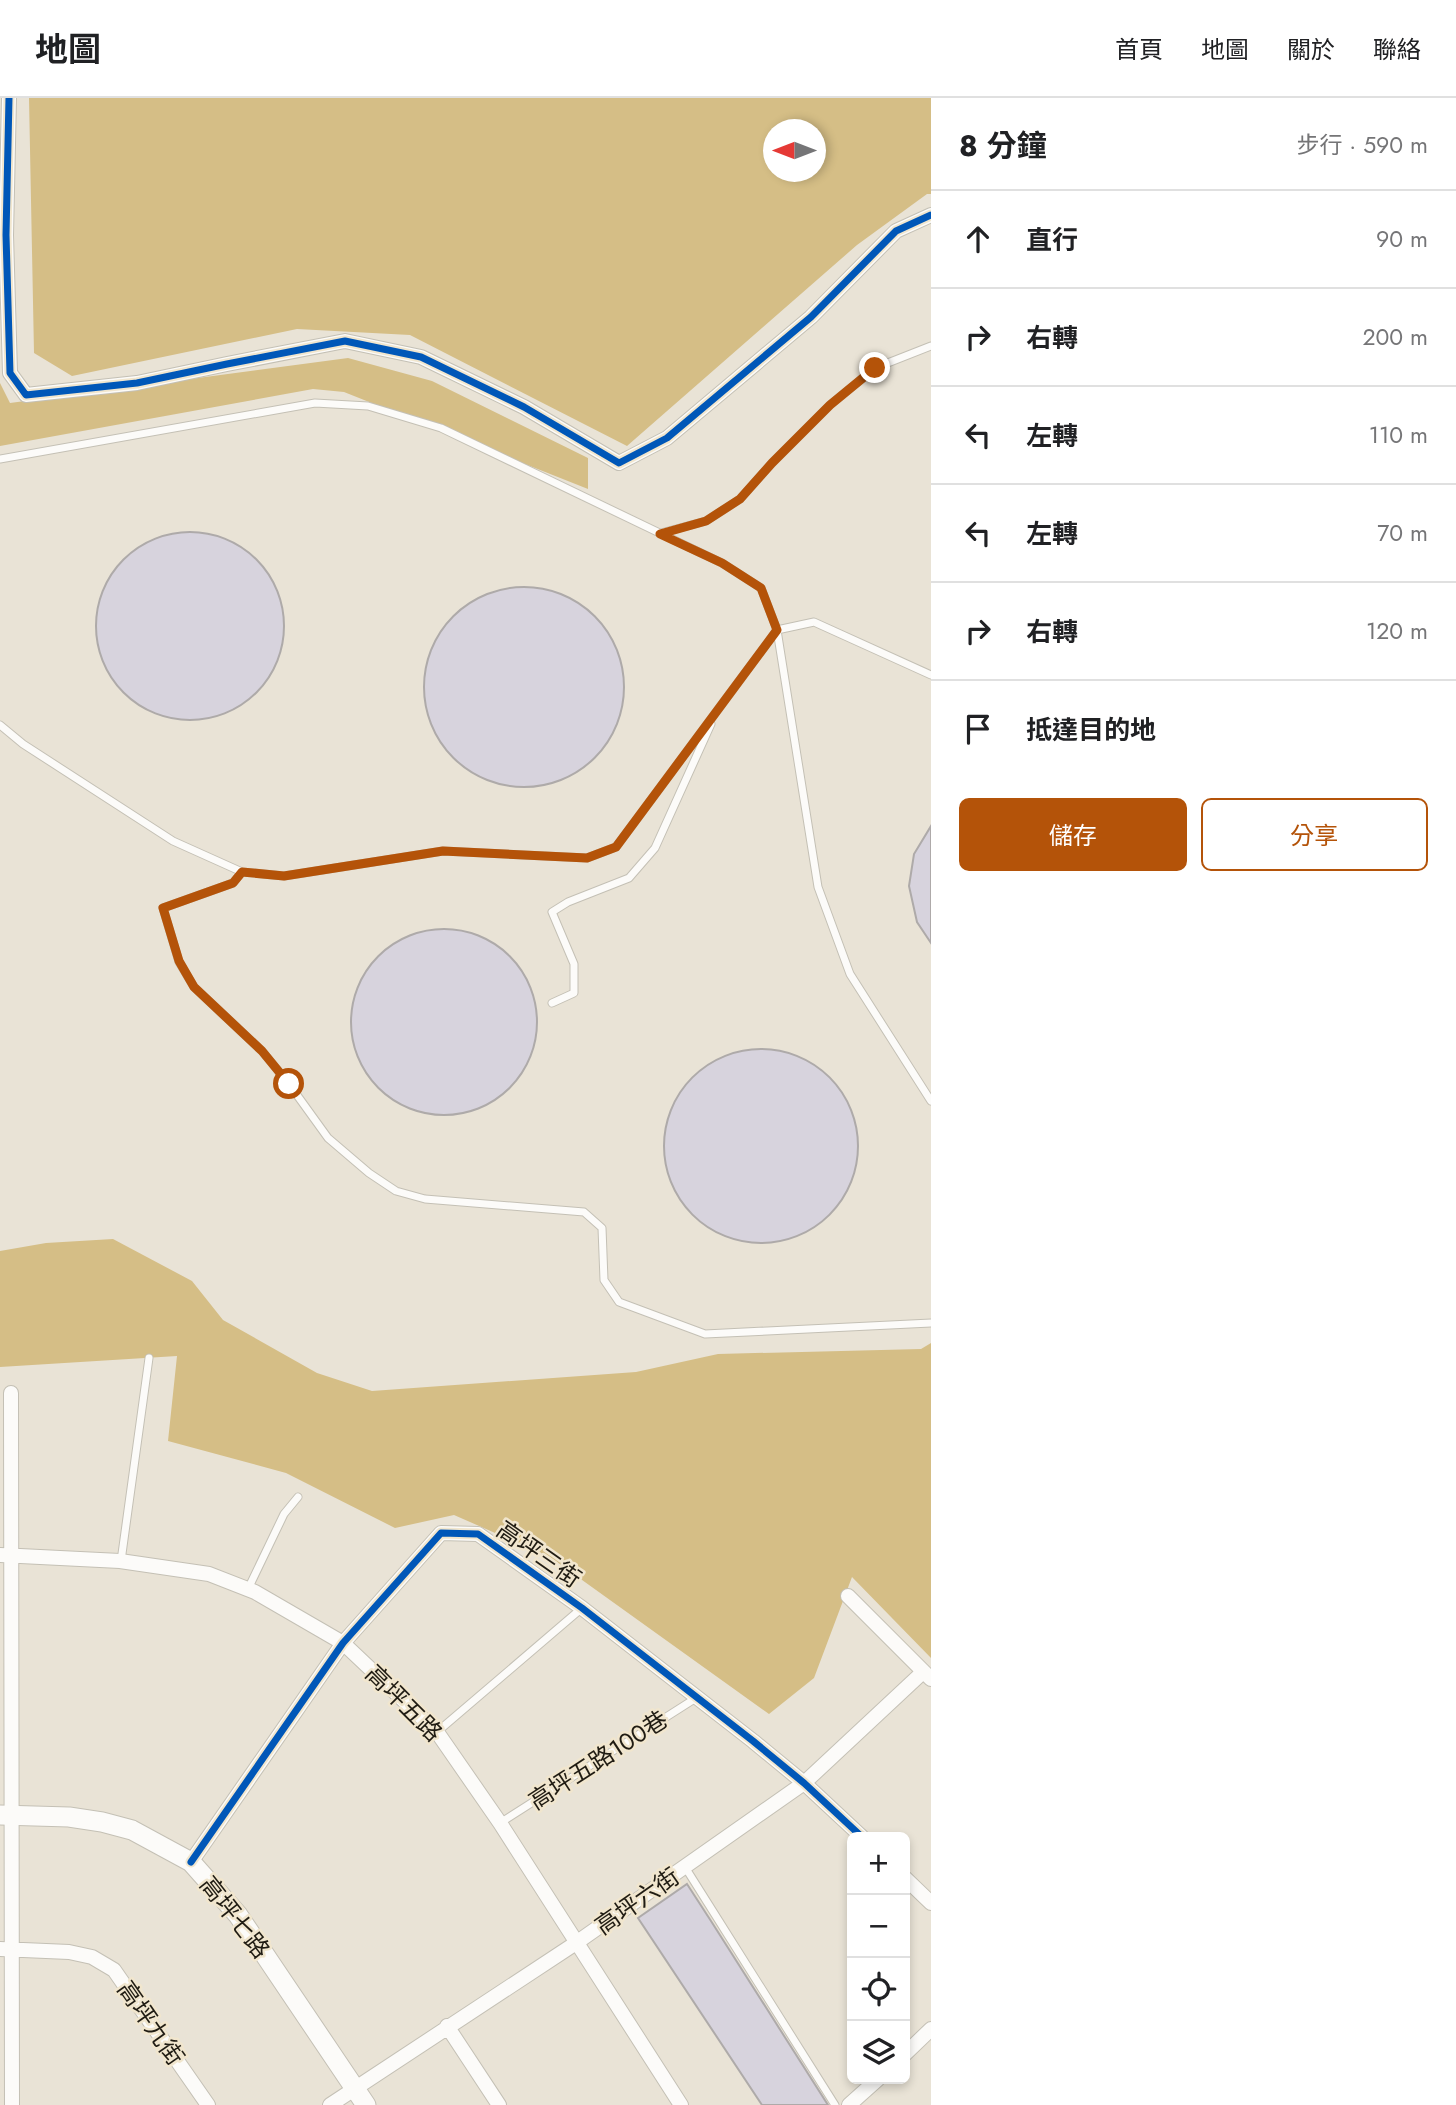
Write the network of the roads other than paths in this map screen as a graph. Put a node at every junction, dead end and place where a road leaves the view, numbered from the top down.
1 (9, 98) edge
2 (931, 215) edge
3 (931, 346) edge
4 (0, 459) edge
5 (660, 534) junction
6 (777, 630) junction
7 (931, 675) edge
8 (717, 711) junction
9 (0, 725) edge
10 (242, 872) junction
11 (552, 1003) dead end
12 (931, 1101) edge
13 (931, 1323) edge
14 (149, 1358) dead end
15 (11, 1393) dead end
16 (298, 1497) dead end
17 (5, 1555) edge
18 (120, 1562) junction
19 (248, 1589) junction
20 (848, 1596) dead end
21 (582, 1608) junction
22 (343, 1643) junction
23 (927, 1675) edge
24 (696, 1697) junction
25 (437, 1732) junction
26 (804, 1783) junction
27 (6, 1814) edge
28 (500, 1823) junction
29 (857, 1832) edge
30 (191, 1862) junction
31 (685, 1867) junction
32 (910, 1883) edge
33 (931, 1903) edge
34 (576, 1943) junction
35 (6, 1949) edge
36 (447, 2026) junction
37 (931, 2029) edge
38 (910, 2049) edge
39 (872, 2084) edge
40 (361, 2097) edge
41 (12, 2105) edge
42 (208, 2105) edge
43 (330, 2105) edge
44 (499, 2105) edge
45 (681, 2105) edge
46 (835, 2105) edge
47 (849, 2105) edge

1 - 2 street
3 - 5 lane
4 - 5 lane
5 - 6 lane
6 - 7 lane
6 - 8 lane
6 - 12 lane
8 - 10 lane
8 - 11 lane
9 - 10 lane
10 - 13 lane
14 - 18 lane
15 - 17 street
16 - 19 lane
17 - 18 street, 高坪五路
17 - 27 street
18 - 19 street, 高坪五路
19 - 22 street, 高坪五路
20 - 23 street
21 - 22 street, 高坪三街
21 - 24 street, 高坪三街
21 - 25 lane
22 - 25 street, 高坪五路
22 - 30 street, 高坪三街
23 - 26 street, 高坪六街
24 - 26 street, 高坪三街
24 - 28 lane, 高坪五路100巷
25 - 28 street, 高坪五路
26 - 29 street, 高坪三街
26 - 31 street, 高坪六街
27 - 30 street, 高坪七路
27 - 35 street
28 - 34 street, 高坪五路
30 - 40 street, 高坪七路
31 - 34 street, 高坪六街
31 - 46 lane
32 - 33 street
34 - 36 street, 高坪六街
34 - 45 street, 高坪五路
35 - 41 street
35 - 42 street, 高坪九街
36 - 40 street, 高坪六街
36 - 44 street
37 - 38 street
39 - 47 street
40 - 43 street, 高坪六街

